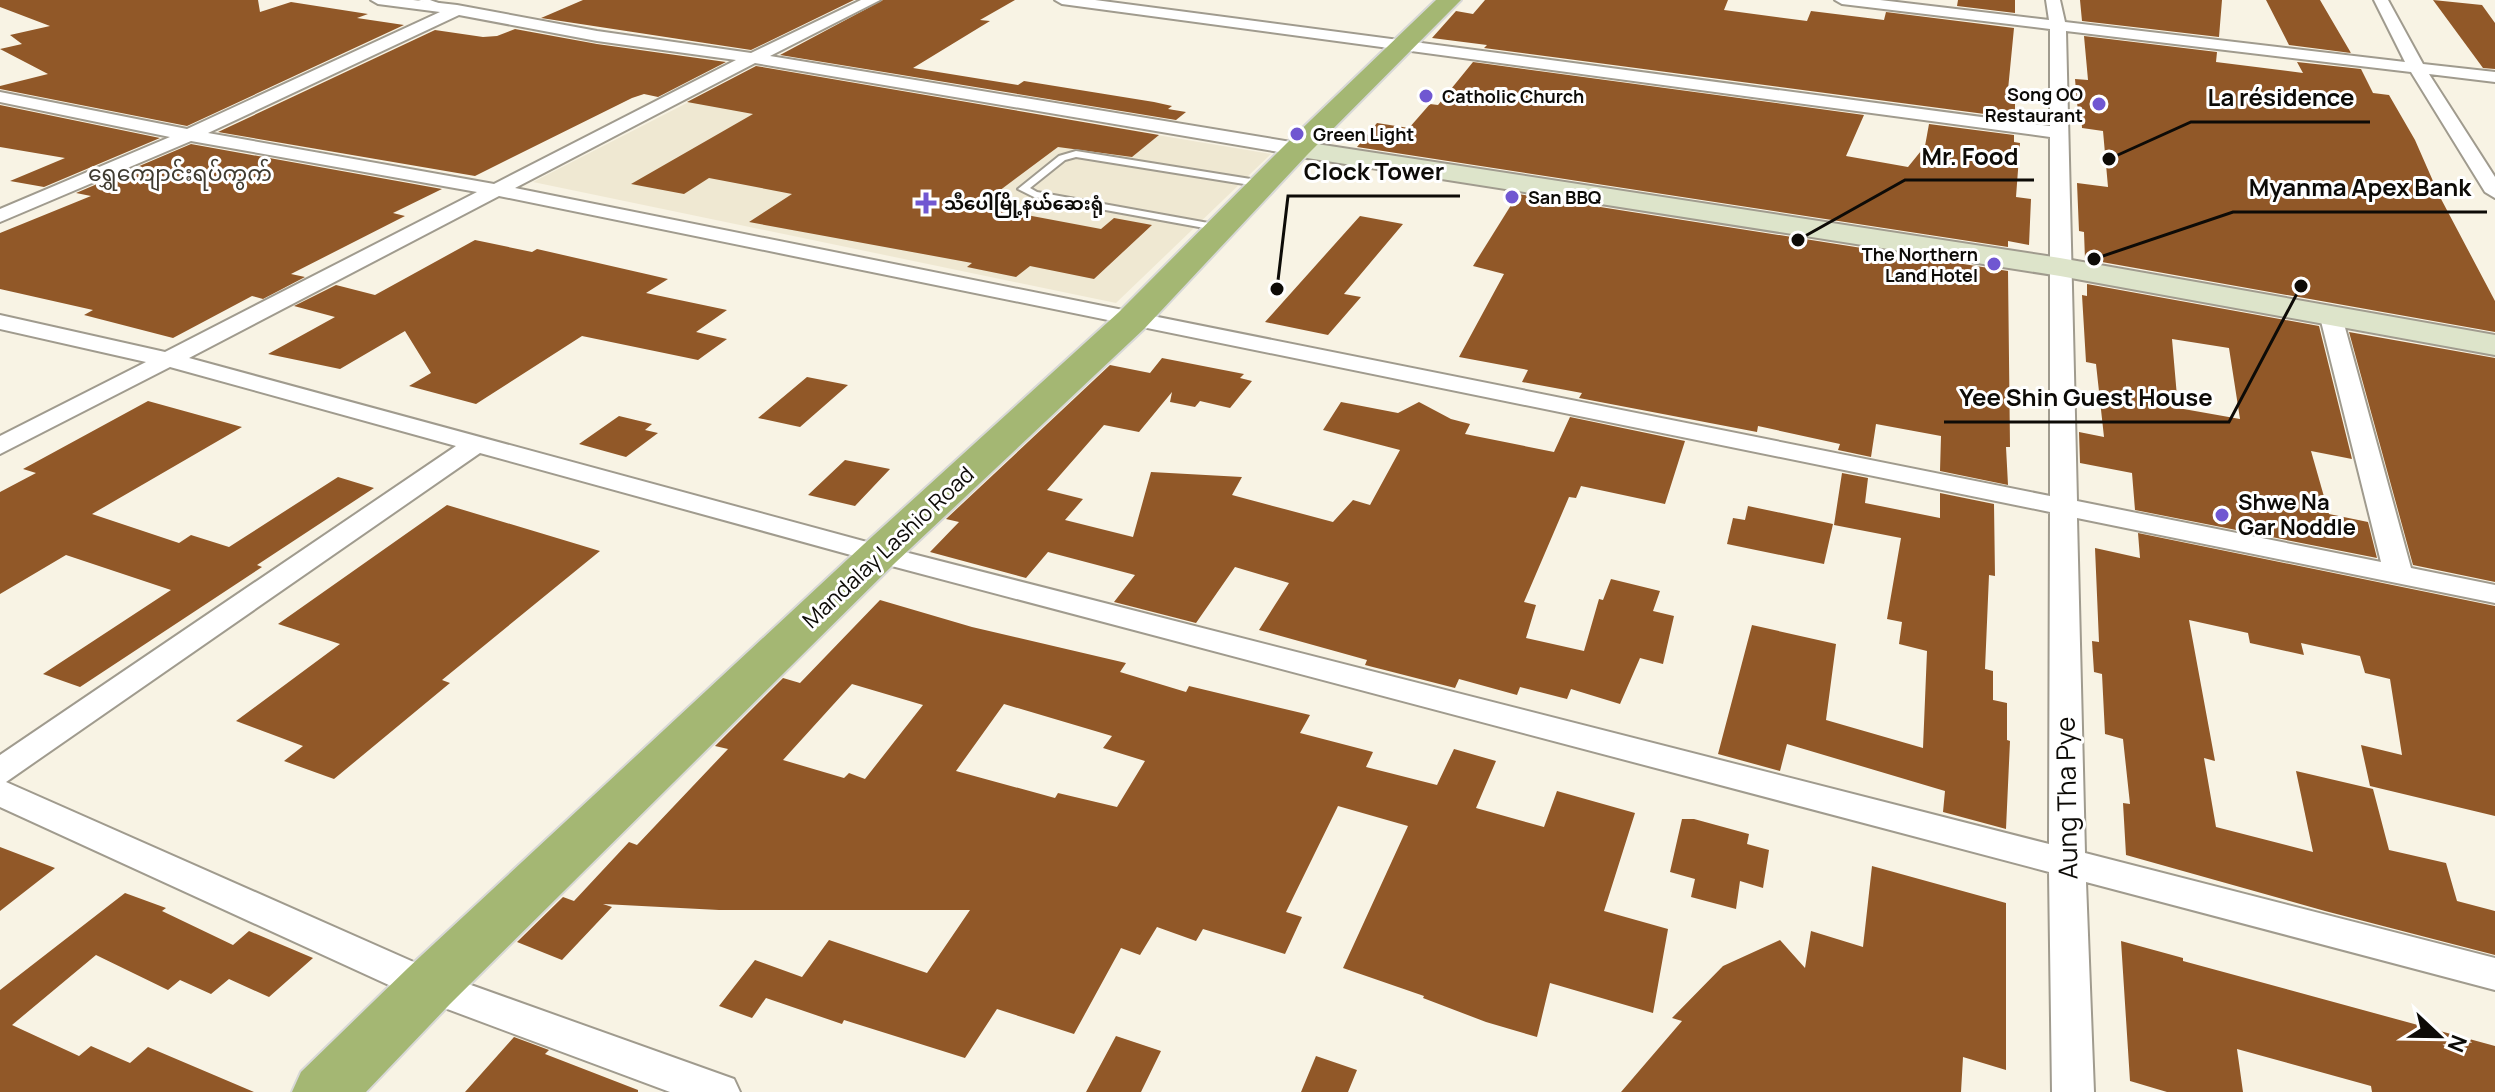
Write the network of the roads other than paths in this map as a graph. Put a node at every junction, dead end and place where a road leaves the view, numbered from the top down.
1 (378, 0) edge
2 (422, 0) edge
3 (488, 0) edge
4 (873, 0) edge
5 (1062, 0) edge
6 (1449, 0) edge
7 (1842, 0) edge
8 (2053, 0) edge
9 (2381, 0) edge
10 (457, 10) junction
11 (2058, 25) junction
12 (1406, 46) junction
13 (753, 58) junction
14 (2417, 68) junction
15 (2495, 77) edge
16 (0, 97) edge
17 (2059, 133) junction
18 (189, 135) junction
19 (1297, 149) junction
20 (1263, 184) junction
21 (496, 190) junction
22 (2495, 192) edge
23 (0, 216) edge
24 (1221, 228) junction
25 (2060, 267) junction
26 (2330, 313) junction
27 (1132, 320) junction
28 (0, 322) edge
29 (2495, 345) edge
30 (166, 359) junction
31 (476, 444) junction
32 (0, 446) edge
33 (2063, 504) junction
34 (879, 554) junction
35 (2398, 574) junction
36 (2495, 594) edge
37 (0, 772) edge
38 (0, 793) edge
39 (2067, 862) junction
40 (2495, 974) edge
41 (429, 986) junction
42 (324, 1092) edge
43 (719, 1092) edge
44 (2073, 1092) edge

1 - 10 street
2 - 10 lane
3 - 10 street
4 - 13 street
5 - 12 street
6 - 12 highway, Mandalay Lashio Road
7 - 11 street
8 - 11 street, Aung Tha Pye
9 - 14 street
10 - 13 street
10 - 18 street
11 - 14 street
11 - 17 street, Aung Tha Pye
12 - 17 street
12 - 19 highway, Mandalay Lashio Road
13 - 19 street
13 - 21 street
14 - 15 street
14 - 22 street
16 - 18 street
17 - 25 street, Aung Tha Pye
18 - 21 street
18 - 23 street
19 - 20 highway, Mandalay Lashio Road
19 - 25 main road
20 - 24 highway, Mandalay Lashio Road
20 - 24 lane
21 - 27 street
21 - 30 street
24 - 27 highway, Mandalay Lashio Road
25 - 26 main road
25 - 33 street, Aung Tha Pye
26 - 29 main road
26 - 35 street
27 - 33 street
27 - 34 highway, Mandalay Lashio Road
28 - 30 street
30 - 31 street
30 - 32 street
31 - 34 street
31 - 37 street
33 - 35 street
33 - 39 street, Aung Tha Pye
34 - 39 street
34 - 41 highway, Mandalay Lashio Road
35 - 36 street
38 - 41 street
39 - 40 street
39 - 44 street, Aung Tha Pye
41 - 42 highway, Mandalay Lashio Road
41 - 43 street

